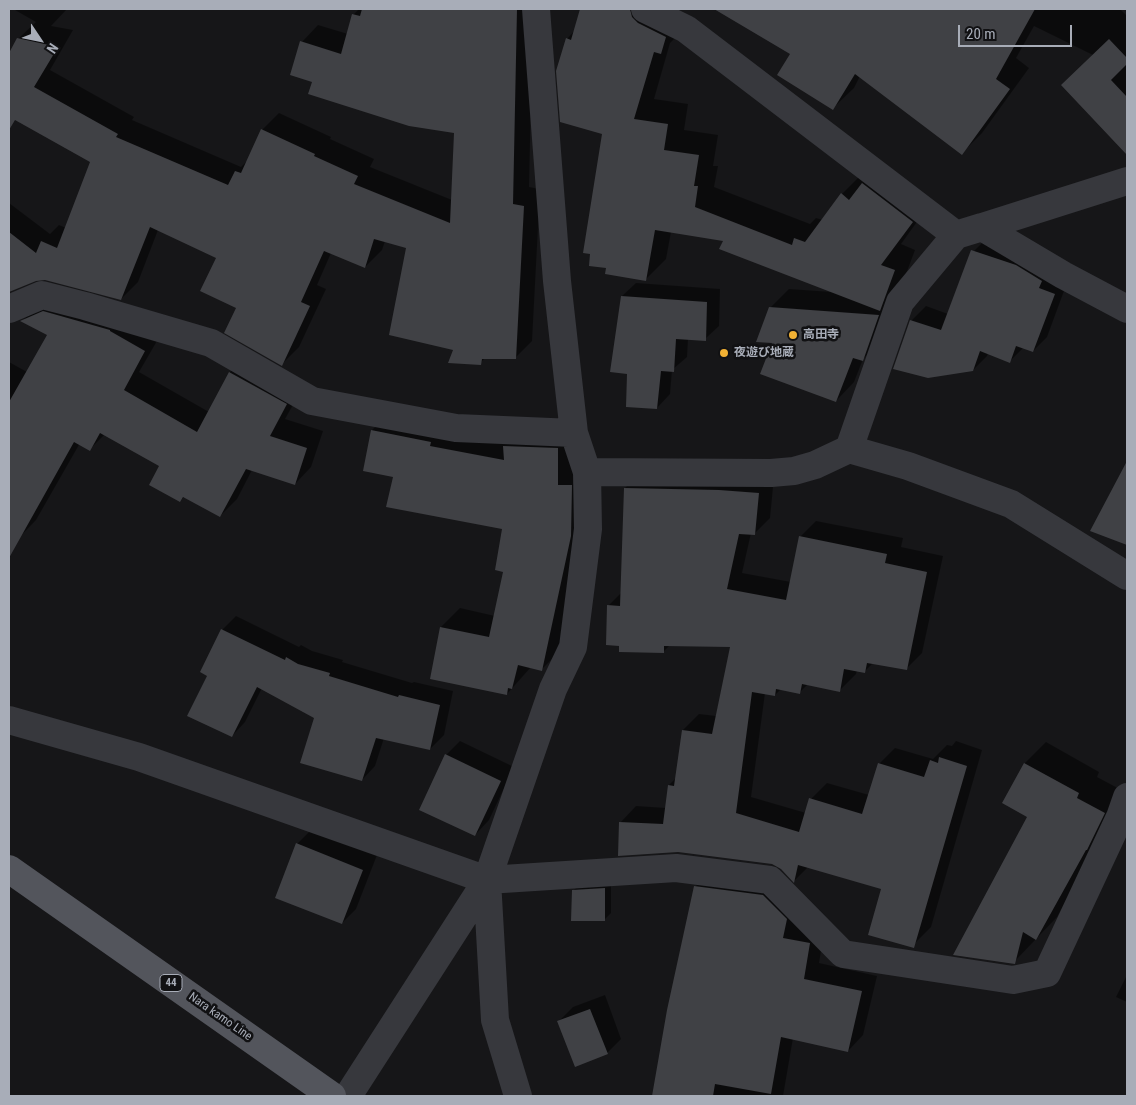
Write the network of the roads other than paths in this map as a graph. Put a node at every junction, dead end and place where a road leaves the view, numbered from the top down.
1 (536, 9) edge
2 (645, 9) edge
3 (1127, 181) edge
4 (969, 231) junction
5 (9, 309) edge
6 (1127, 309) edge
7 (574, 433) junction
8 (849, 449) junction
9 (587, 472) junction
10 (1127, 576) edge
11 (9, 720) edge
12 (1127, 797) edge
13 (9, 869) edge
14 (487, 880) junction
15 (332, 1096) edge
16 (348, 1096) edge
17 (518, 1096) edge

1 - 7 street
2 - 4 street
3 - 4 street
4 - 6 street
4 - 8 street
5 - 7 street
7 - 9 street
8 - 9 street
8 - 10 street
9 - 14 street
11 - 14 street
12 - 14 street
13 - 15 main road, Nara kamo Line / 44
14 - 16 street
14 - 17 street

